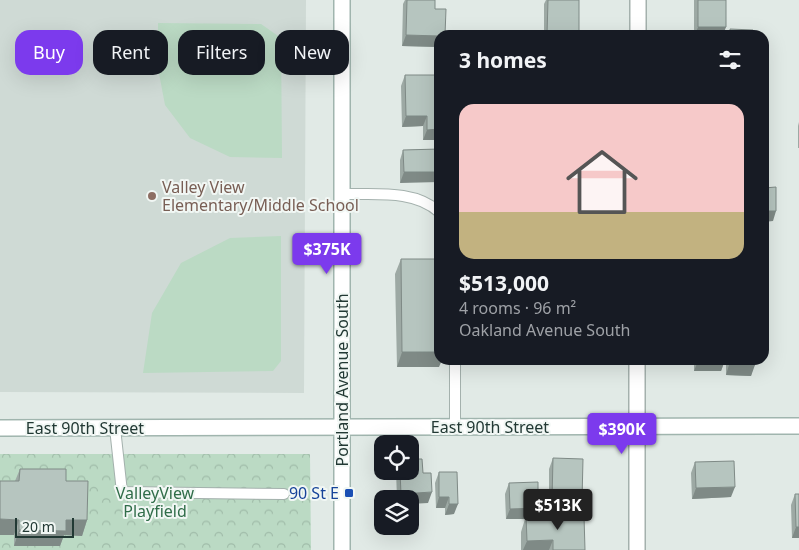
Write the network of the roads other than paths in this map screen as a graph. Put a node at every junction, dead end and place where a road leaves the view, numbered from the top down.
1 (342, 0) edge
2 (638, 0) edge
3 (638, 30) edge
4 (342, 194) junction
5 (434, 207) edge
6 (455, 365) edge
7 (637, 365) edge
8 (637, 426) junction
9 (799, 426) edge
10 (0, 428) edge
11 (115, 428) junction
12 (342, 428) junction
13 (455, 428) junction
14 (284, 494) dead end
15 (342, 550) edge
16 (637, 550) edge

1 - 4 street, Portland Avenue South
2 - 3 street
4 - 5 lane
4 - 12 street, Portland Avenue South
6 - 13 lane
7 - 8 street
8 - 9 street, East 90th Street
8 - 13 street, East 90th Street
8 - 16 street
10 - 11 street, East 90th Street
11 - 12 street, East 90th Street
11 - 14 lane
12 - 13 street, East 90th Street
12 - 15 street, Portland Avenue South

